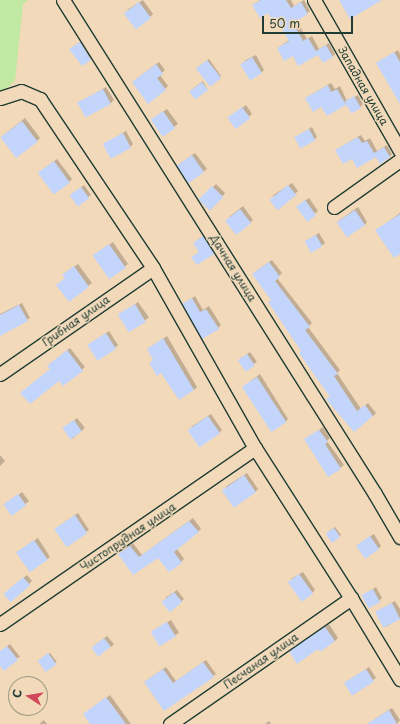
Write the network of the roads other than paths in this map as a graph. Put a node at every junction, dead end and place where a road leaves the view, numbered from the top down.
1 (63, 0) edge
2 (314, 0) edge
3 (0, 98) edge
4 (400, 151) edge
5 (400, 160) edge
6 (334, 207) dead end
7 (153, 268) junction
8 (0, 374) edge
9 (255, 448) junction
10 (400, 537) edge
11 (351, 598) junction
12 (0, 624) edge
13 (400, 679) edge
14 (170, 724) edge

1 - 10 street, Дачная улица
2 - 4 street, Западная улица
3 - 7 street
5 - 6 street
7 - 8 street, Грибная улица
7 - 9 street
9 - 11 street
9 - 12 street, Чистопрудная улица
11 - 13 street
11 - 14 street, Песчаная улица

